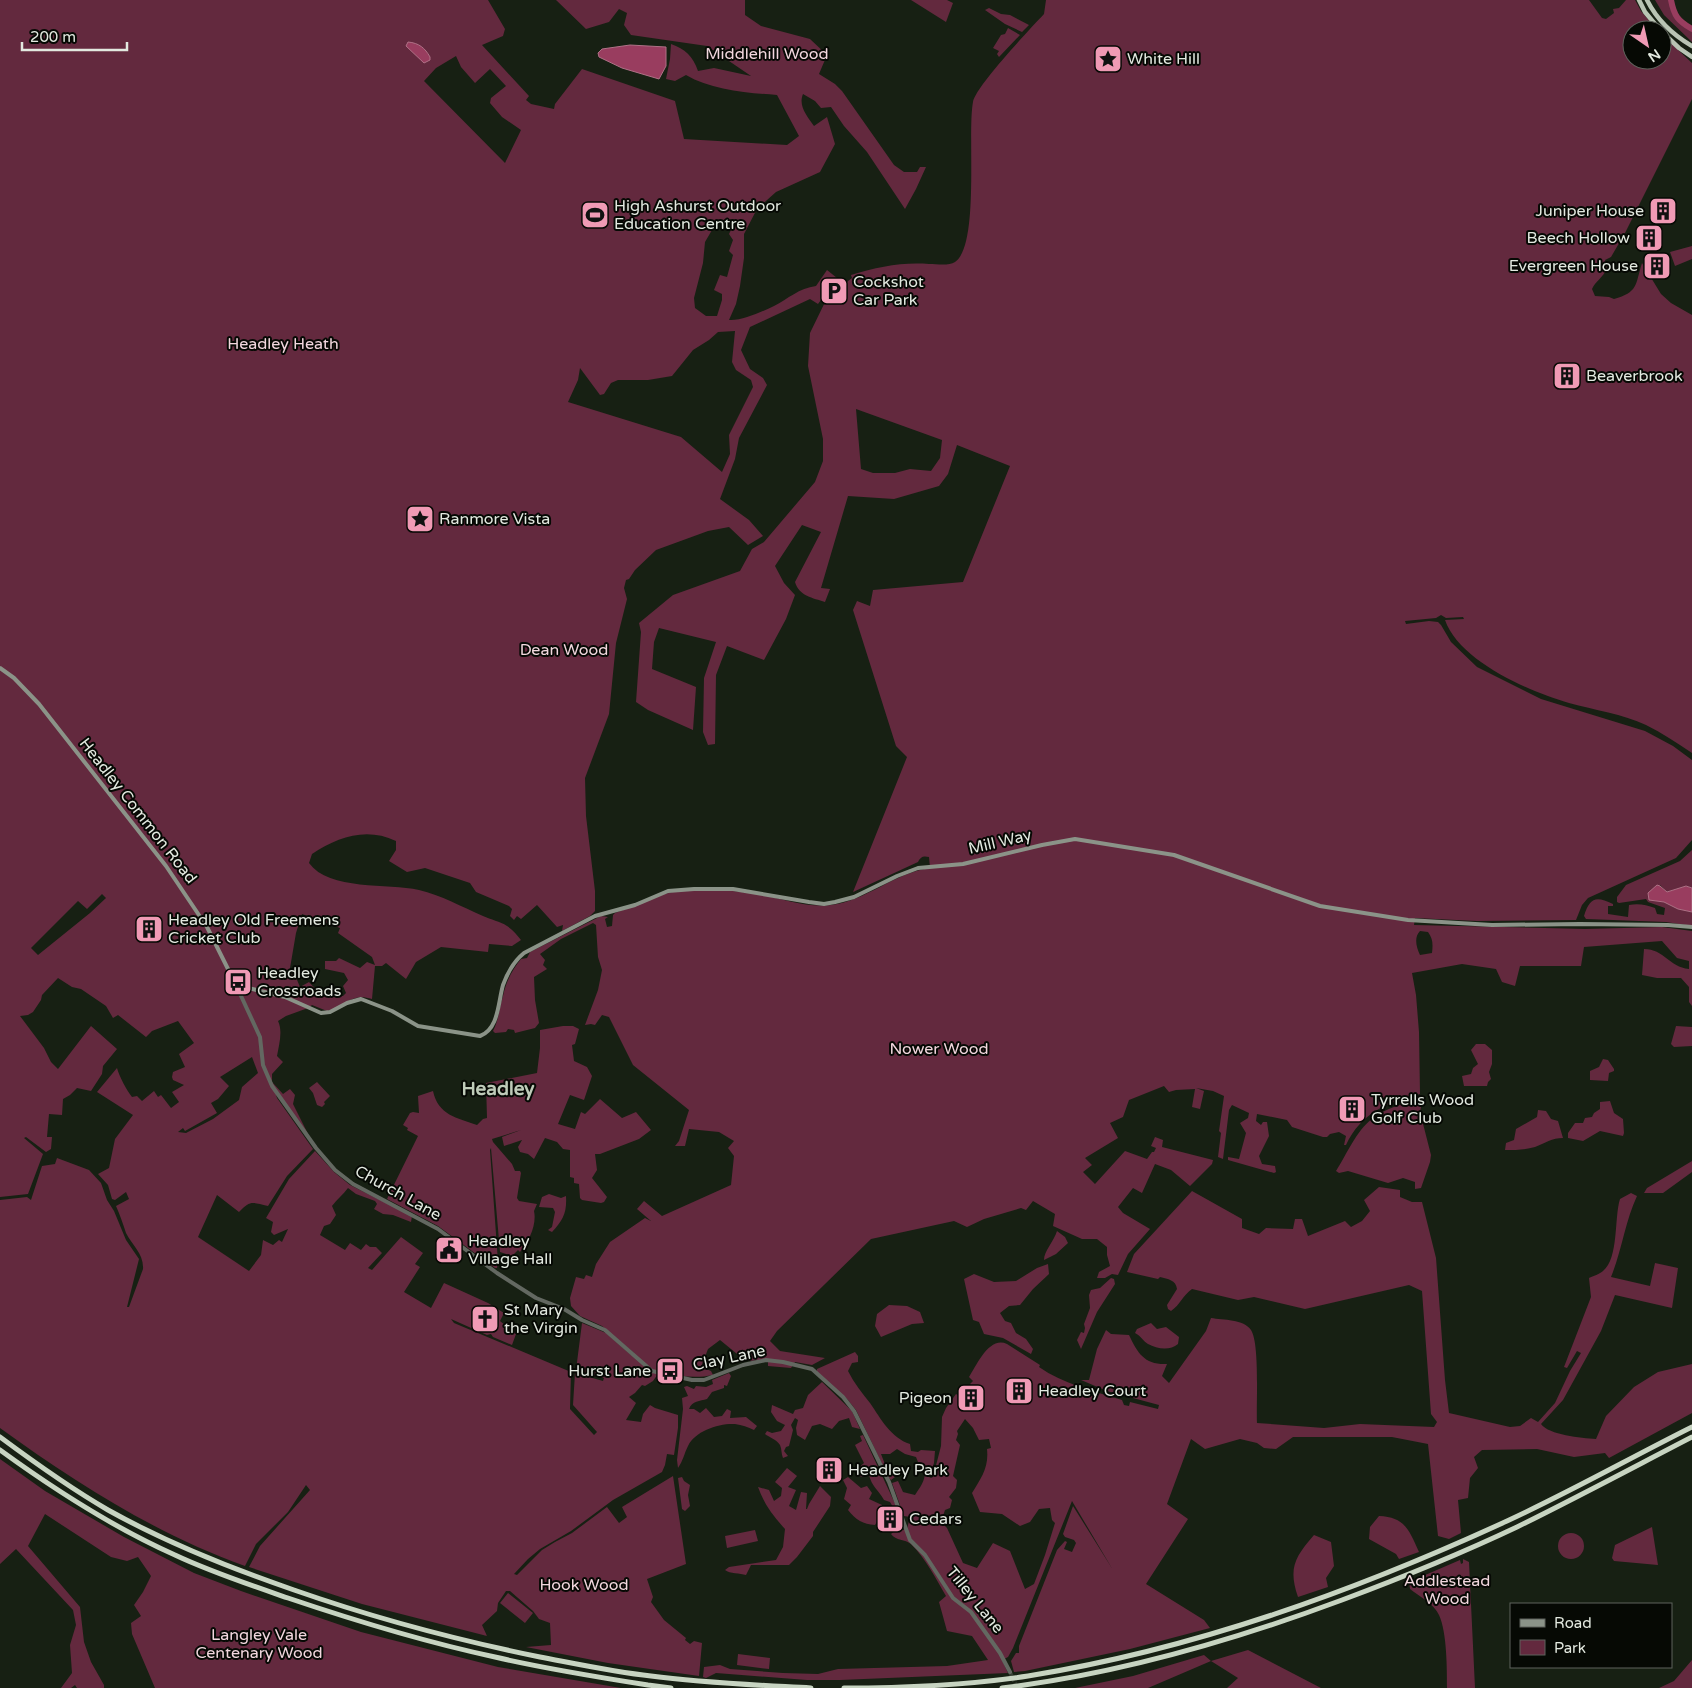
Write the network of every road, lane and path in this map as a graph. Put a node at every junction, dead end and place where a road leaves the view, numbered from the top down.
1 (1639, 0) edge
2 (1647, 0) edge
3 (1652, 20) edge
4 (1672, 41) edge
5 (1692, 46) edge
6 (1692, 57) edge
7 (0, 668) edge
8 (1692, 927) edge
9 (236, 985) junction
10 (812, 1369) joint
11 (680, 1378) joint
12 (1692, 1427) edge
13 (0, 1437) edge
14 (1692, 1437) edge
15 (0, 1450) edge
16 (1010, 1672) tunnel mouth
17 (671, 1688) edge
18 (811, 1688) edge
19 (844, 1688) edge
20 (1002, 1688) edge

1 - 3 highway
2 - 5 highway
4 - 6 highway
7 - 9 main road, Headley Common Road
8 - 9 main road, Mill Way
9 - 11 street, Church Lane
10 - 11 street, Clay Lane
10 - 16 street, Tilley Lane
12 - 19 highway
13 - 18 highway
14 - 20 highway
15 - 17 highway

